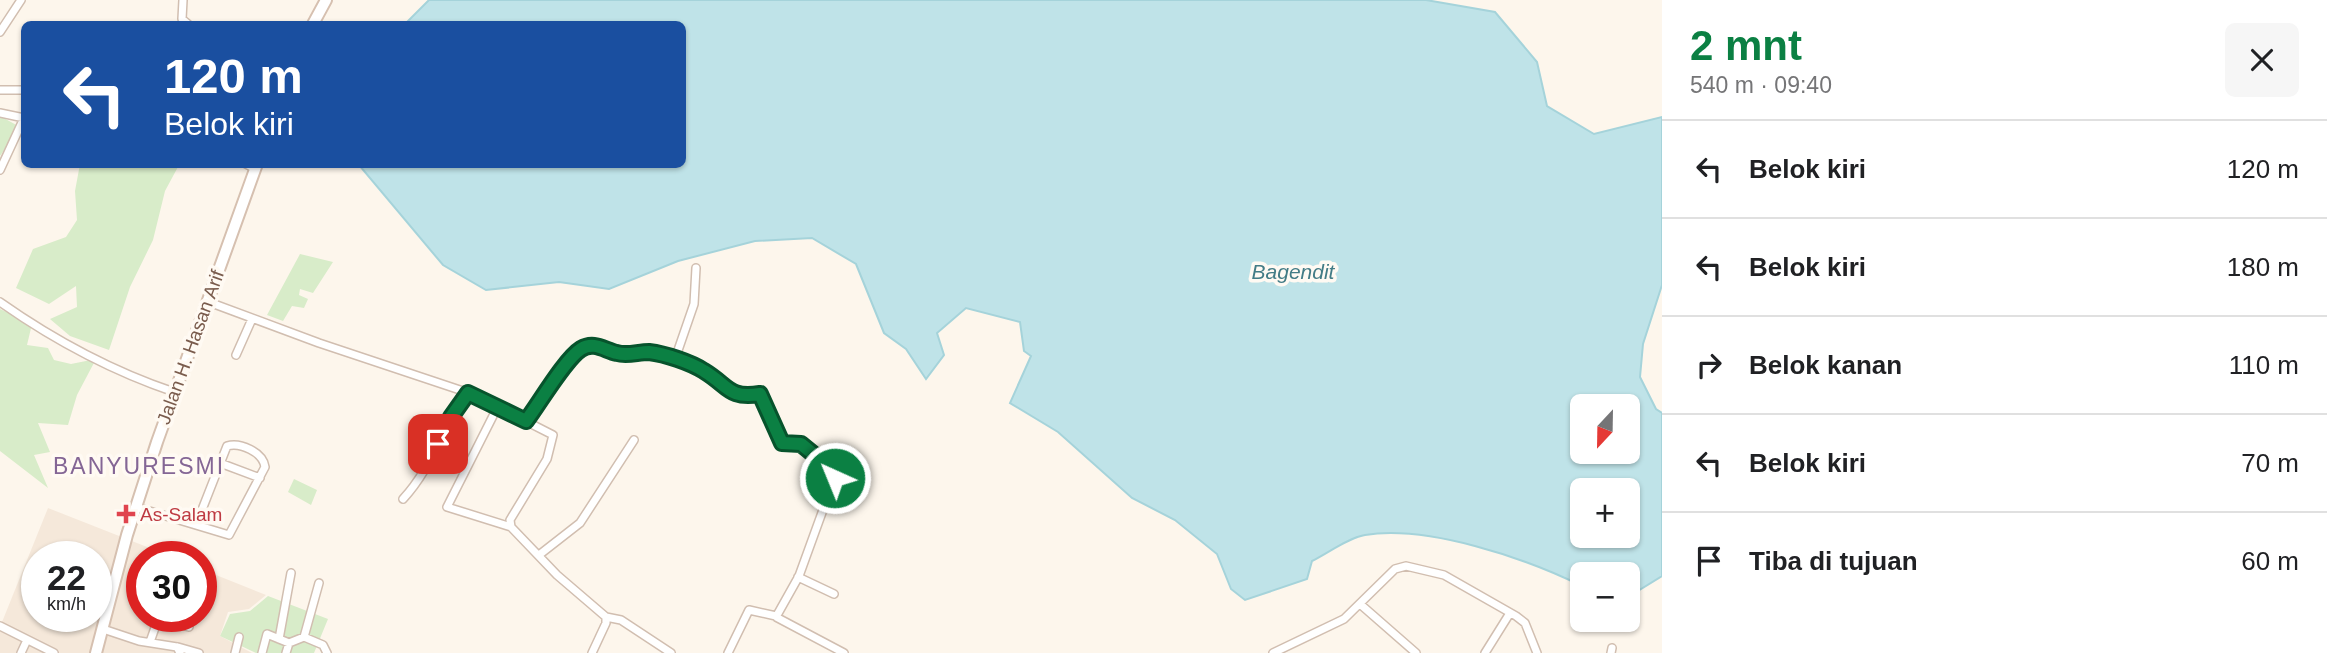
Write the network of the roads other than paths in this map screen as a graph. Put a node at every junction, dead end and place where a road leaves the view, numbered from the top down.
1 (21, 0) edge
2 (184, 0) edge
3 (326, 0) edge
4 (3, 21) edge
5 (184, 21) edge
6 (315, 21) edge
7 (0, 32) edge
8 (0, 90) edge
9 (21, 90) edge
10 (0, 113) edge
11 (21, 117) edge
12 (21, 124) edge
13 (252, 168) edge
14 (0, 170) edge
15 (696, 268) dead end
16 (206, 301) junction
17 (0, 302) edge
18 (252, 319) junction
19 (236, 355) dead end
20 (675, 359) junction
21 (174, 392) junction
22 (468, 393) junction
23 (497, 408) junction
24 (526, 421) junction
25 (634, 440) dead end
26 (220, 463) junction
27 (260, 478) junction
28 (403, 499) dead end
29 (136, 507) junction
30 (196, 525) junction
31 (511, 527) junction
32 (540, 555) junction
33 (291, 572) dead end
34 (799, 577) junction
35 (319, 583) dead end
36 (834, 594) dead end
37 (112, 596) edge
38 (1360, 604) junction
39 (1510, 613) junction
40 (776, 616) junction
41 (606, 617) junction
42 (0, 626) edge
43 (112, 631) edge
44 (102, 632) edge
45 (153, 632) edge
46 (304, 637) junction
47 (239, 638) dead end
48 (279, 639) junction
49 (27, 640) junction
50 (150, 642) junction
51 (289, 643) junction
52 (178, 650) edge
53 (21, 653) edge
54 (54, 653) edge
55 (96, 653) edge
56 (199, 653) edge
57 (235, 653) edge
58 (262, 653) edge
59 (286, 653) edge
60 (327, 653) edge
61 (592, 653) edge
62 (671, 653) edge
63 (728, 653) edge
64 (844, 653) edge
65 (1273, 653) edge
66 (1416, 653) edge
67 (1485, 653) edge
68 (1537, 653) edge

1 - 4 street
2 - 5 street
3 - 6 main road
4 - 7 street
8 - 9 street
10 - 11 street
12 - 14 street
13 - 16 main road, Jalan H. Hasan Arif
15 - 20 street
16 - 18 street
16 - 21 main road, Jalan H. Hasan Arif
17 - 21 street
18 - 19 street
18 - 22 street
20 - 24 street
20 - 34 street
21 - 29 main road, Jalan H. Hasan Arif
22 - 23 street
22 - 28 street
23 - 24 street
23 - 31 street
24 - 31 street
25 - 32 street
26 - 27 street
26 - 27 street
26 - 30 street
27 - 30 street
29 - 30 street
29 - 37 main road, Jalan H. Hasan Arif
31 - 32 street
32 - 41 street
33 - 48 street
34 - 36 street
34 - 40 street
35 - 46 street
38 - 39 street
38 - 65 street
38 - 66 street
39 - 67 street
39 - 68 street
40 - 63 street
40 - 64 street
41 - 61 street
41 - 62 street
42 - 49 street
43 - 50 street
44 - 55 main road, Jalan H. Hasan Arif
45 - 50 street
46 - 51 street
46 - 60 street
47 - 57 street
48 - 51 street
48 - 58 street
49 - 53 street
49 - 54 street
50 - 52 street
51 - 59 street
52 - 56 street

